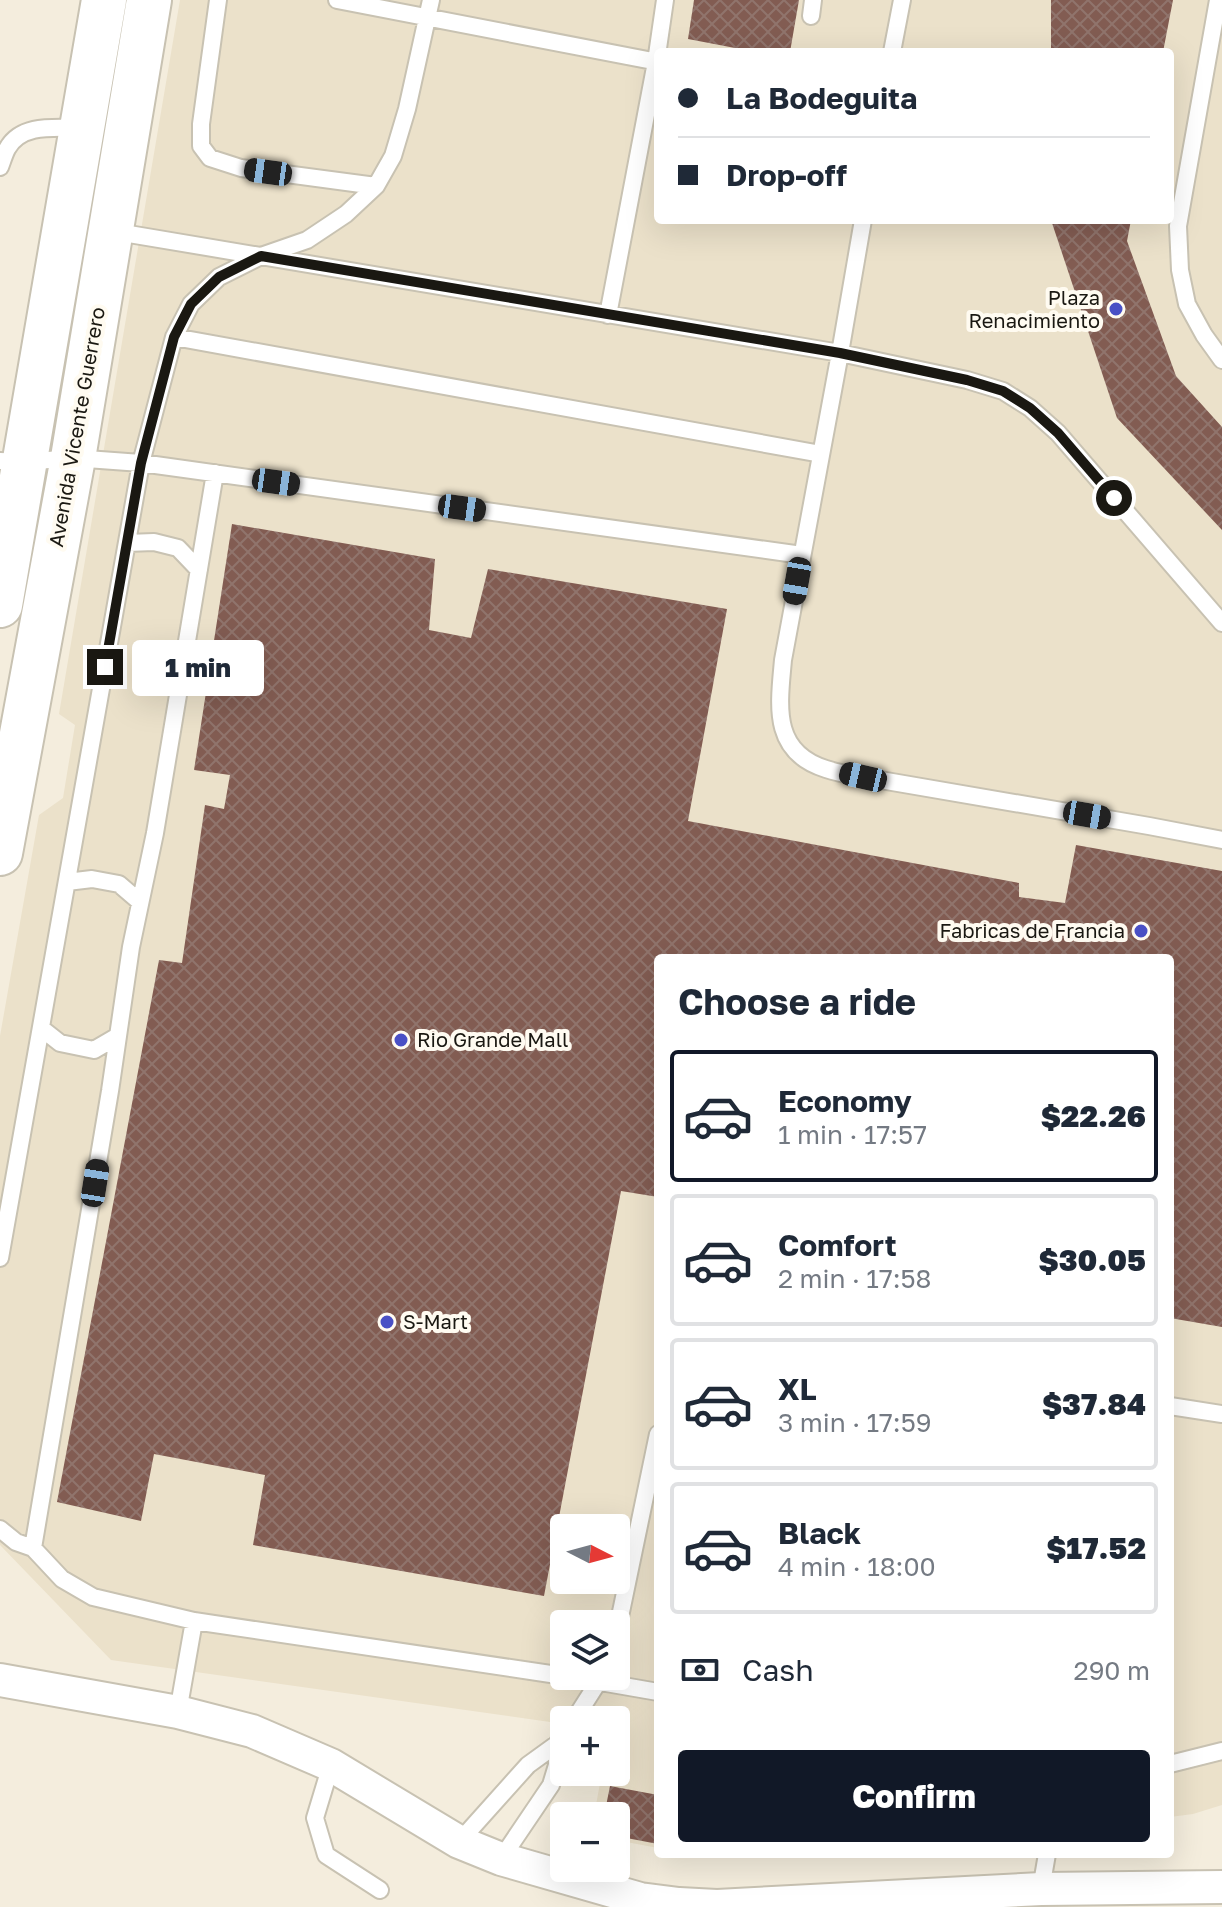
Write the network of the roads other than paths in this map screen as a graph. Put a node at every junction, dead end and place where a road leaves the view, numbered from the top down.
1 (104, 0) edge
2 (149, 0) edge
3 (218, 0) edge
4 (337, 0) edge
5 (431, 0) edge
6 (665, 0) edge
7 (902, 0) edge
8 (1218, 0) edge
9 (427, 19) junction
10 (659, 48) edge
11 (893, 48) edge
12 (654, 61) edge
13 (654, 77) edge
14 (83, 128) junction
15 (0, 167) edge
16 (376, 186) junction
17 (862, 224) edge
18 (111, 231) junction
19 (261, 256) junction
20 (608, 315) junction
21 (174, 337) junction
22 (840, 353) junction
23 (1222, 360) edge
24 (821, 454) junction
25 (73, 458) junction
26 (12, 462) edge
27 (141, 463) junction
28 (215, 473) junction
29 (127, 543) junction
30 (802, 555) junction
31 (199, 570) junction
32 (0, 605) edge
33 (1222, 623) edge
34 (1222, 840) edge
35 (0, 853) edge
36 (67, 882) junction
37 (140, 902) junction
38 (41, 1028) junction
39 (118, 1036) junction
40 (0, 1258) edge
41 (1174, 1407) edge
42 (1222, 1414) edge
43 (654, 1453) edge
44 (0, 1529) edge
45 (33, 1548) junction
46 (621, 1610) edge
47 (194, 1621) junction
48 (550, 1674) edge
49 (0, 1680) edge
50 (630, 1686) edge
51 (654, 1691) edge
52 (178, 1712) junction
53 (550, 1748) edge
54 (1222, 1751) edge
55 (1174, 1763) edge
56 (331, 1765) junction
57 (550, 1786) edge
58 (459, 1842) junction
59 (1046, 1858) edge
60 (501, 1859) junction
61 (1222, 1887) edge
62 (1041, 1889) junction
63 (380, 1890) dead end

1 - 14 street
2 - 18 street, Avenida Vicente Guerrero
3 - 16 lane
4 - 9 lane
5 - 9 lane
6 - 10 lane
7 - 11 lane
8 - 23 lane
9 - 12 lane
9 - 16 lane
13 - 20 lane
14 - 15 lane
14 - 26 street
16 - 19 lane
17 - 22 lane
18 - 19 lane
18 - 25 street, Avenida Vicente Guerrero
19 - 20 lane
19 - 21 lane
20 - 22 lane
21 - 24 lane
21 - 27 lane
22 - 24 lane
22 - 33 lane
24 - 30 lane
25 - 26 lane
25 - 27 lane
25 - 35 street, Avenida Vicente Guerrero
26 - 32 street
27 - 28 lane
27 - 29 lane
28 - 30 lane
28 - 31 lane
29 - 31 lane
29 - 36 lane
30 - 34 lane
31 - 37 lane
36 - 37 lane
36 - 38 lane
37 - 39 lane
38 - 39 lane
38 - 40 lane
39 - 45 lane
41 - 42 lane
43 - 46 lane
44 - 45 lane
45 - 47 lane
47 - 48 lane
47 - 52 lane
49 - 52 street
50 - 51 lane
52 - 56 street
53 - 58 lane
54 - 55 lane
56 - 58 street
56 - 63 lane
57 - 60 lane
58 - 60 street
59 - 62 lane
60 - 62 street
61 - 62 street

